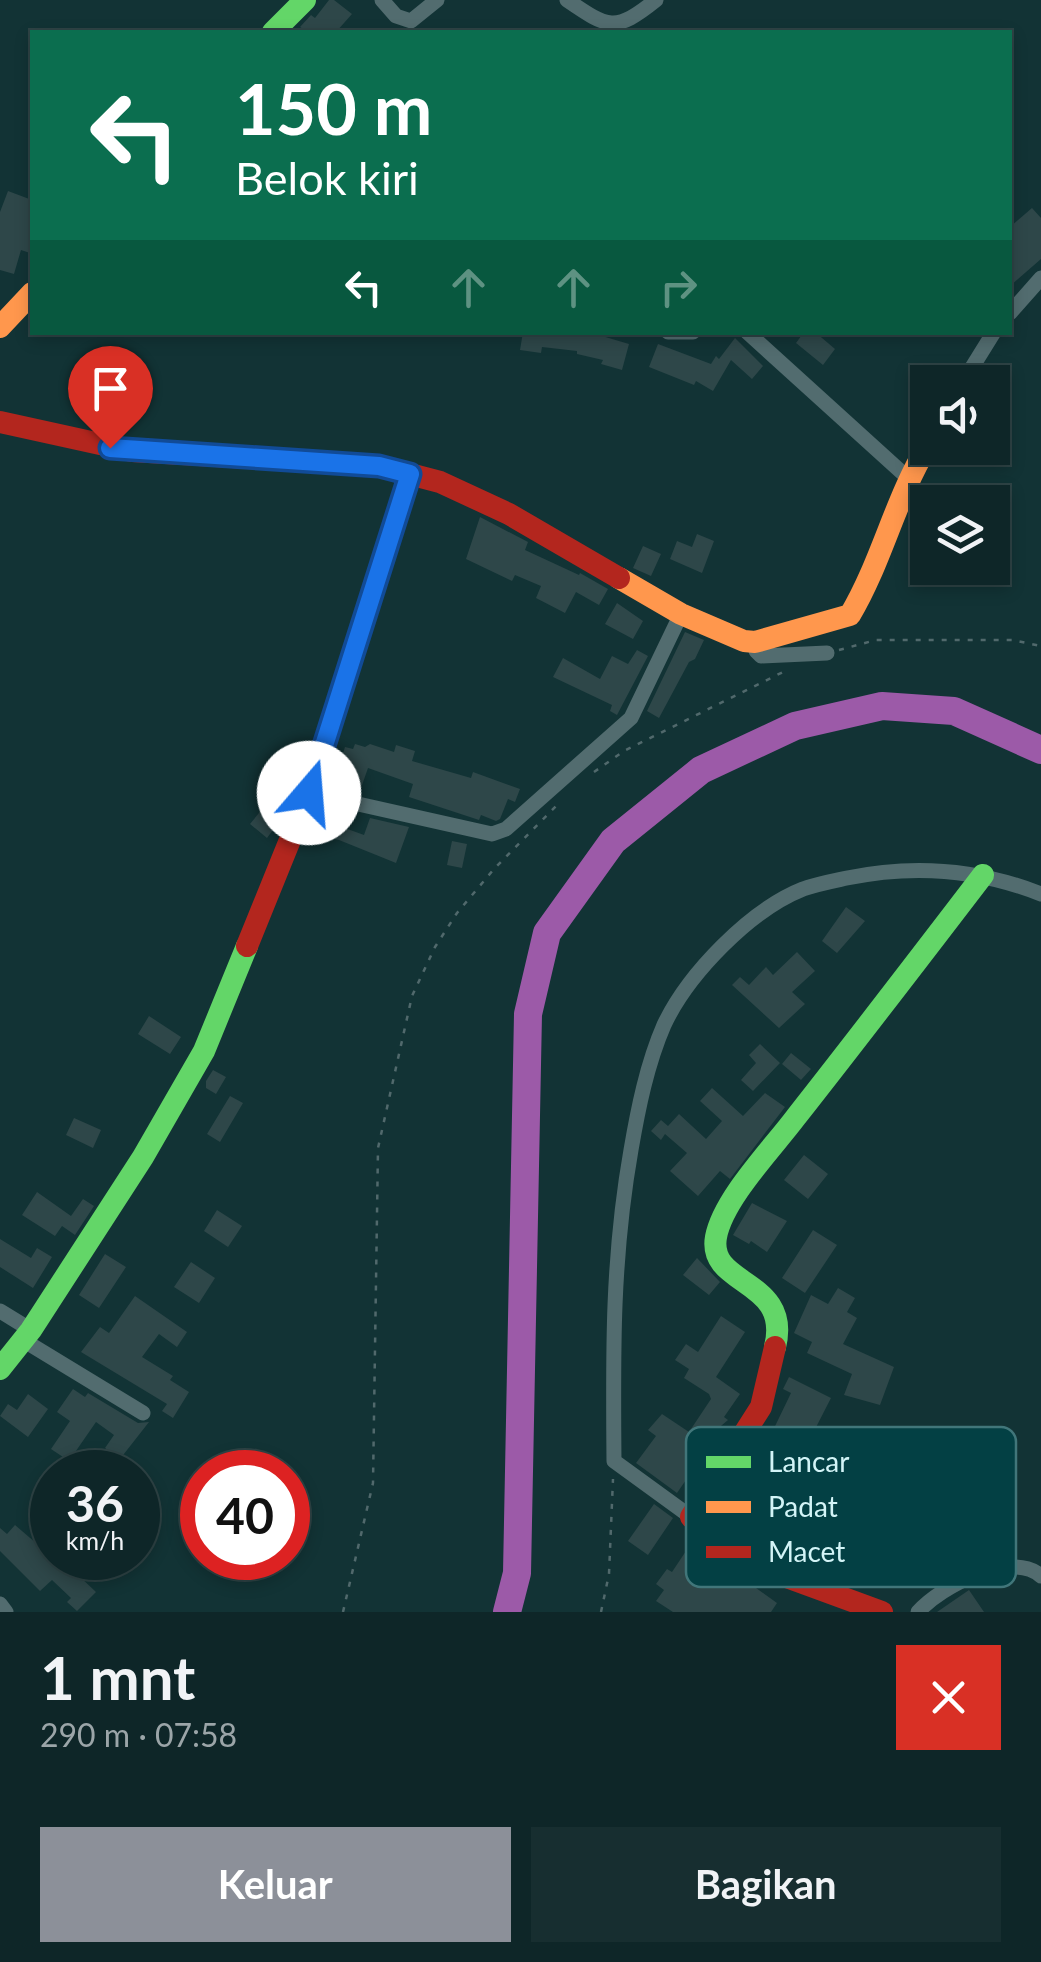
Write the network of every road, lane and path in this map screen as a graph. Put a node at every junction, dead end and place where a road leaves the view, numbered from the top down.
1 (305, 0) edge
2 (382, 0) edge
3 (437, 0) edge
4 (567, 0) edge
5 (656, 0) edge
6 (276, 30) edge
7 (1041, 278) edge
8 (30, 295) edge
9 (1012, 311) edge
10 (0, 328) edge
11 (751, 335) edge
12 (992, 335) edge
13 (974, 365) edge
14 (0, 422) edge
15 (916, 465) edge
16 (410, 474) junction
17 (908, 478) junction
18 (682, 614) junction
19 (755, 642) junction
20 (1041, 646) edge
21 (827, 653) joint
22 (797, 666) dead end
23 (588, 777) dead end
24 (309, 793) junction
25 (560, 802) dead end
26 (983, 875) junction
27 (1041, 894) edge
28 (0, 1311) edge
29 (27, 1335) junction
30 (0, 1370) edge
31 (143, 1413) dead end
32 (748, 1427) edge
33 (614, 1461) junction
34 (686, 1513) edge
35 (1016, 1564) edge
36 (1041, 1576) edge
37 (814, 1587) edge
38 (953, 1587) edge
39 (0, 1604) edge
40 (6, 1612) edge
41 (343, 1612) edge
42 (601, 1612) edge
43 (882, 1612) edge
44 (918, 1612) edge

1 - 6 street
2 - 3 street
4 - 5 street
7 - 9 street
8 - 10 street
11 - 17 street
12 - 13 street
14 - 16 street
15 - 17 street
16 - 18 street
16 - 24 street
17 - 19 street
18 - 19 street
18 - 24 street
19 - 21 street
20 - 21 path
22 - 23 path
24 - 29 street
25 - 41 path
26 - 27 street
26 - 32 street
26 - 33 street
28 - 29 street
29 - 30 street
29 - 31 street
33 - 34 street
33 - 42 path
35 - 36 street
37 - 43 street
38 - 44 street
39 - 40 street

